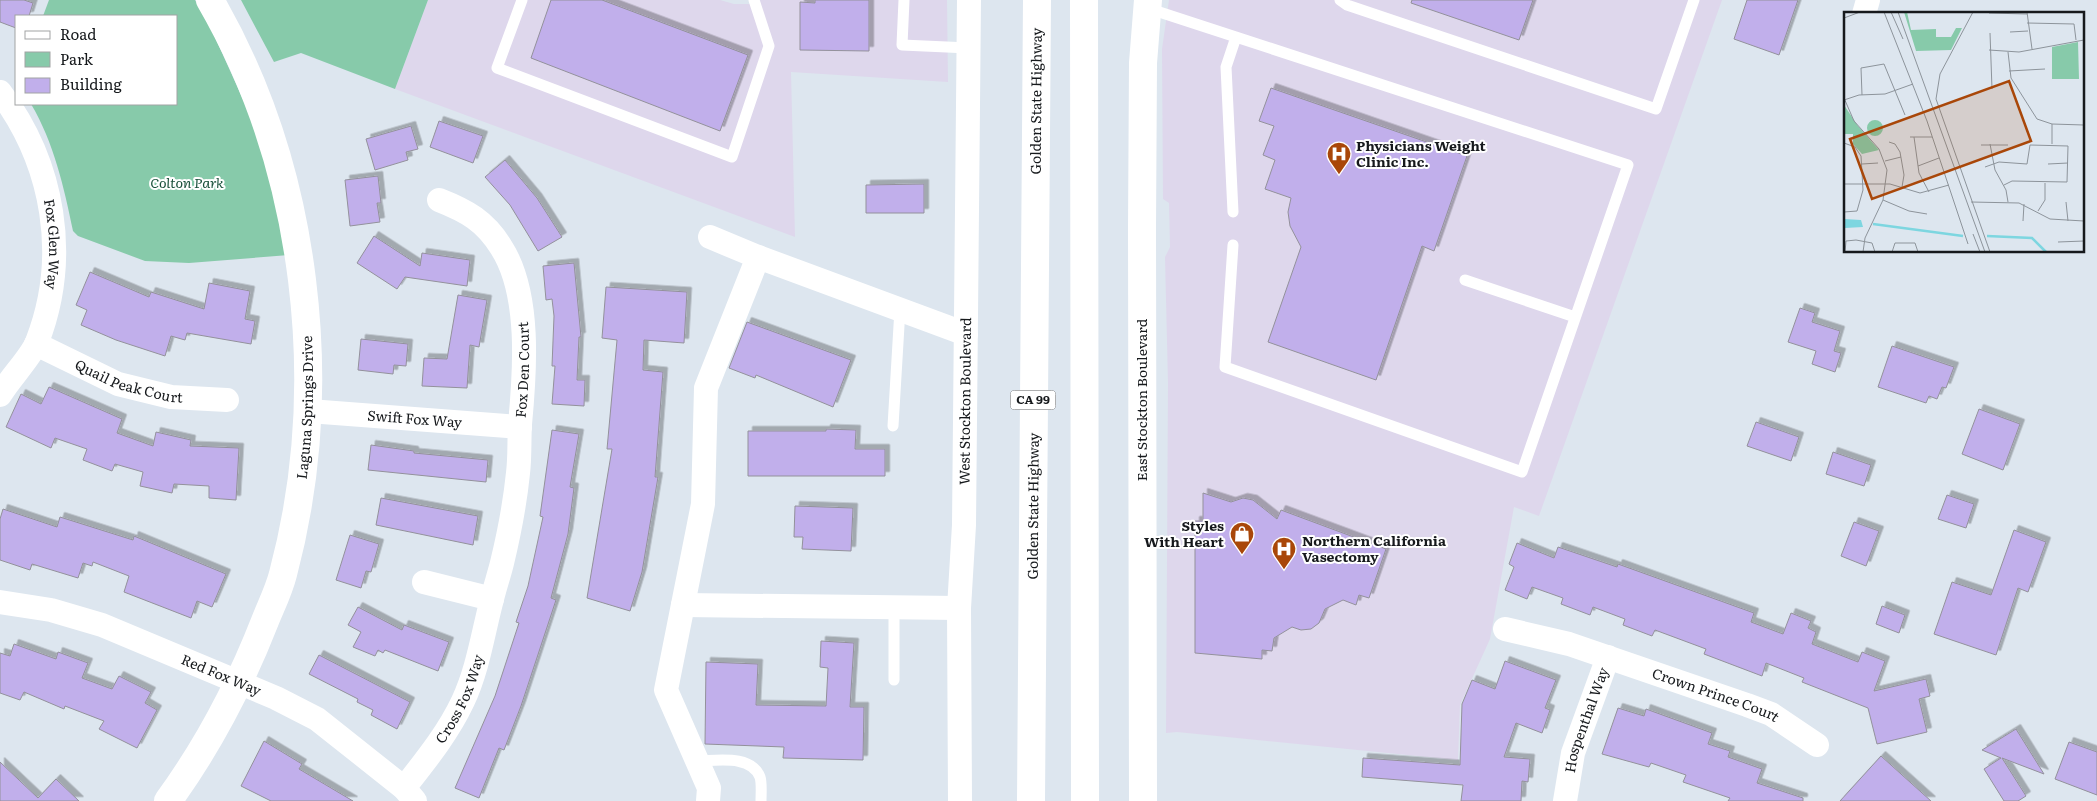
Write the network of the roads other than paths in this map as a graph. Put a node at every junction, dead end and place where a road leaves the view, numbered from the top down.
1 (210, 0) edge
2 (522, 0) edge
3 (754, 0) edge
4 (904, 0) edge
5 (968, 0) edge
6 (1038, 0) edge
7 (1084, 0) edge
8 (1340, 0) edge
9 (1694, 0) edge
10 (1147, 4) edge
11 (1236, 37) junction
12 (969, 48) junction
13 (0, 92) edge
14 (439, 200) dead end
15 (1233, 212) dead end
16 (710, 237) dead end
17 (1234, 245) dead end
18 (758, 257) junction
19 (1465, 280) dead end
20 (900, 309) junction
21 (1575, 317) junction
22 (966, 334) junction
23 (36, 344) junction
24 (0, 395) edge
25 (227, 400) dead end
26 (309, 411) junction
27 (893, 426) dead end
28 (520, 427) junction
29 (424, 582) dead end
30 (492, 599) junction
31 (0, 602) edge
32 (683, 605) junction
33 (894, 607) junction
34 (959, 608) junction
35 (1505, 629) dead end
36 (1608, 658) junction
37 (894, 680) dead end
38 (239, 682) junction
39 (1817, 745) dead end
40 (697, 761) junction
41 (409, 794) edge
42 (168, 801) edge
43 (708, 801) edge
44 (761, 801) edge
45 (960, 801) edge
46 (1031, 801) edge
47 (1085, 801) edge
48 (1143, 801) edge
49 (1565, 801) edge

1 - 26 main road, Laguna Springs Drive
2 - 3 lane
4 - 12 lane
5 - 12 street, West Stockton Boulevard
6 - 46 main road, Golden State Highway / CA 99
7 - 47 main road
8 - 9 lane
10 - 11 lane
10 - 48 main road, East Stockton Boulevard
11 - 15 lane
11 - 21 lane
12 - 22 street, West Stockton Boulevard
13 - 23 street, Fox Glen Way
14 - 28 street, Fox Den Court
16 - 18 street
17 - 21 lane
18 - 20 street
18 - 32 street
19 - 21 lane
20 - 22 street
20 - 27 lane
22 - 34 street, West Stockton Boulevard
23 - 24 street, Fox Glen Way
23 - 25 street, Quail Peak Court
26 - 28 street, Swift Fox Way
26 - 38 main road, Laguna Springs Drive
28 - 30 street, Cross Fox Way
29 - 30 street
30 - 41 street, Cross Fox Way
31 - 38 street, Red Fox Way
32 - 33 street
32 - 40 street
33 - 34 street
33 - 37 lane
34 - 45 street, West Stockton Boulevard
35 - 36 street, Hospenthal Way
36 - 39 street, Crown Prince Court
36 - 49 street, Hospenthal Way
38 - 41 street, Red Fox Way
38 - 42 main road, Laguna Springs Drive
40 - 43 street
40 - 44 lane

